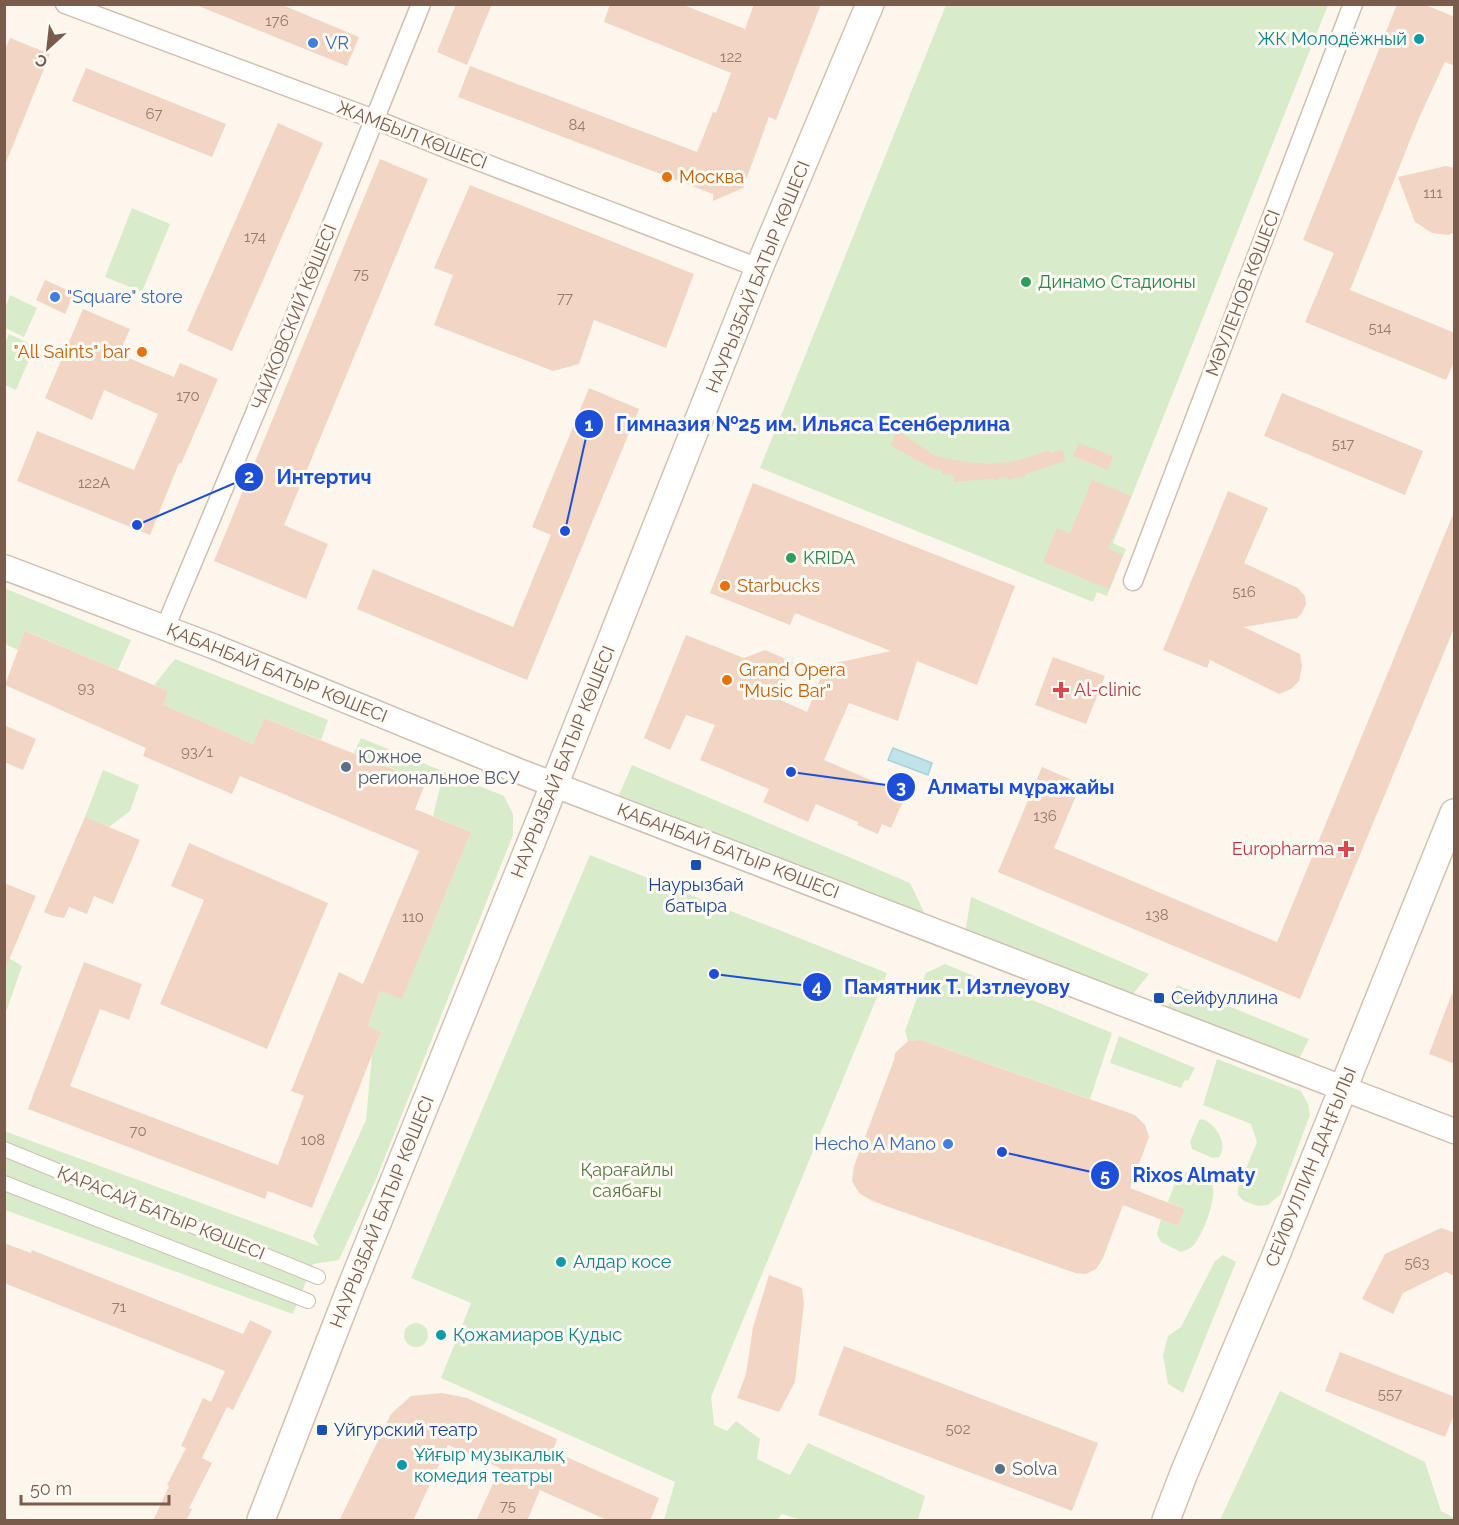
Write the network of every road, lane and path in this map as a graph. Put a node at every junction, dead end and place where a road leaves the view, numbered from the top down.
1 (65, 4) edge
2 (421, 4) edge
3 (870, 4) edge
4 (1353, 4) edge
5 (374, 118) junction
6 (759, 268) junction
7 (4, 567) edge
8 (1133, 581) dead end
9 (165, 628) junction
10 (554, 784) junction
11 (1455, 813) edge
12 (1343, 1089) junction
13 (1455, 1131) edge
14 (4, 1149) edge
15 (4, 1183) edge
16 (318, 1277) dead end
17 (308, 1301) dead end
18 (261, 1521) edge
19 (1166, 1521) edge

1 - 5 street, ЖАМБЫЛ КӨШЕСІ
2 - 5 street, ЧАЙКОВСКИЙ КӨШЕСІ
3 - 6 main road, НАУРЫЗБАЙ БАТЫР КӨШЕСІ
4 - 8 street, МӘУЛЕНОВ КӨШЕСІ
5 - 6 street, ЖАМБЫЛ КӨШЕСІ
5 - 9 street, ЧАЙКОВСКИЙ КӨШЕСІ
6 - 10 main road, НАУРЫЗБАЙ БАТЫР КӨШЕСІ
7 - 9 street, ҚАБАНБАЙ БАТЫР КӨШЕСІ
9 - 10 street, ҚАБАНБАЙ БАТЫР КӨШЕСІ
10 - 12 street, ҚАБАНБАЙ БАТЫР КӨШЕСІ
10 - 18 main road, НАУРЫЗБАЙ БАТЫР КӨШЕСІ
11 - 12 main road, СЕЙФУЛЛИН ДАҢҒЫЛЫ
12 - 13 street, ҚАБАНБАЙ БАТЫР КӨШЕСІ
12 - 19 main road, СЕЙФУЛЛИН ДАҢҒЫЛЫ
14 - 16 street, ҚАРАСАЙ БАТЫР КӨШЕСІ
15 - 17 street, ҚАРАСАЙ БАТЫР КӨШЕСІ

